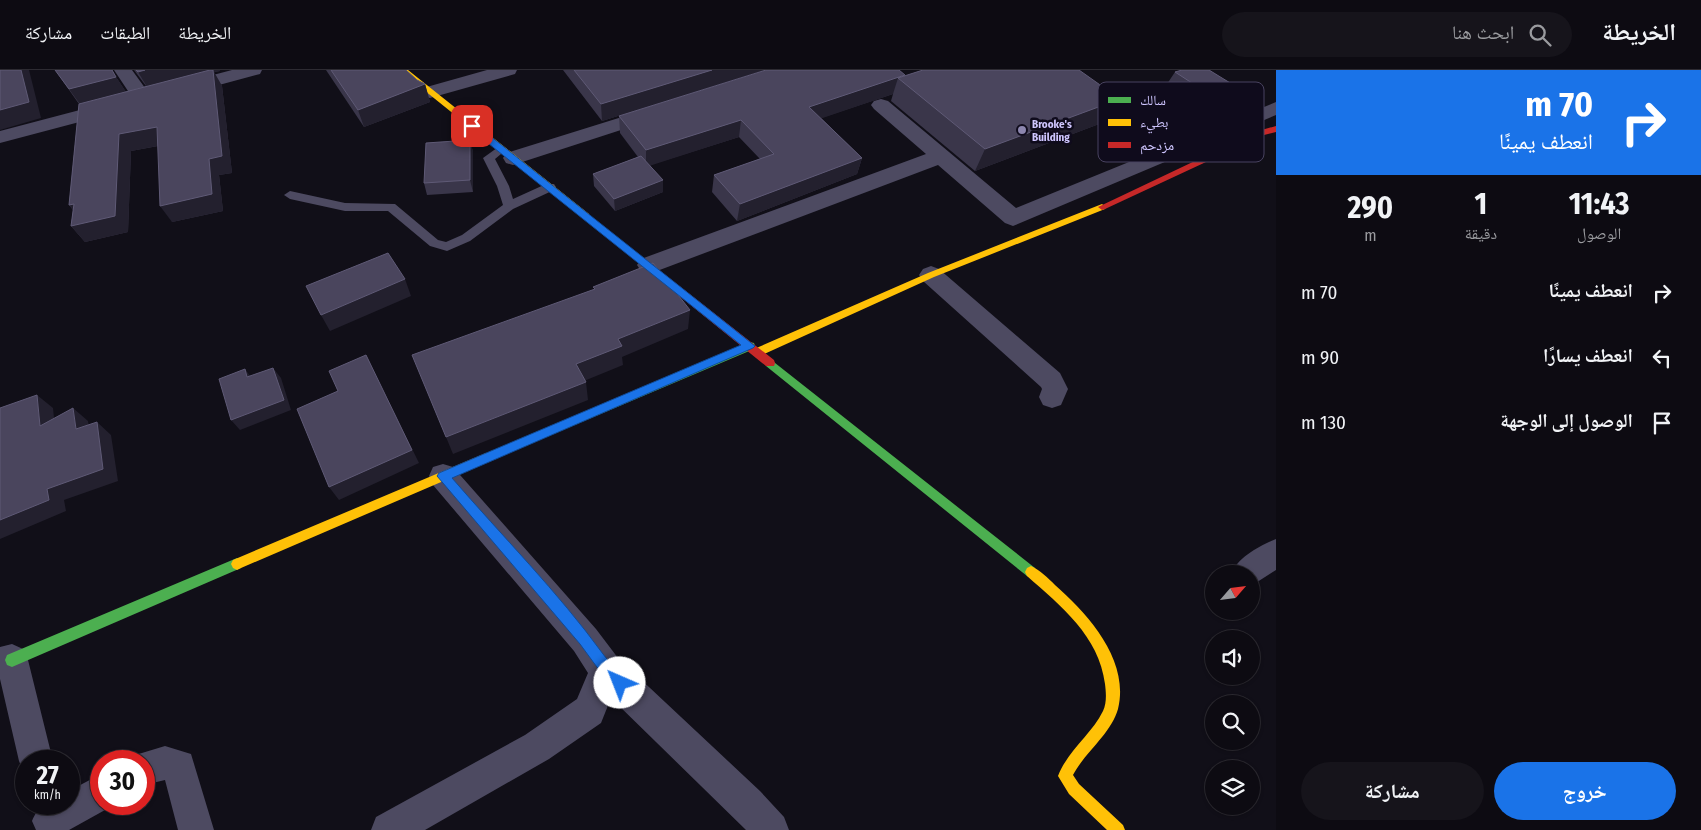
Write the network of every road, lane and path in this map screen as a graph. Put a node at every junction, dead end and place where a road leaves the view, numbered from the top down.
1 (122, 70) edge
2 (253, 70) edge
3 (403, 70) edge
4 (508, 70) edge
5 (430, 92) junction
6 (143, 99) junction
7 (881, 104) dead end
8 (675, 106) edge
9 (1276, 108) edge
10 (1264, 113) edge
11 (0, 137) edge
12 (507, 153) junction
13 (942, 156) junction
14 (1147, 162) edge
15 (1199, 162) edge
16 (550, 187) junction
17 (290, 195) dead end
18 (509, 206) junction
19 (649, 266) junction
20 (931, 275) junction
21 (754, 349) junction
22 (1052, 397) dead end
23 (443, 476) junction
24 (1276, 553) edge
25 (1259, 565) edge
26 (6, 661) edge
27 (606, 670) junction
28 (33, 750) edge
29 (155, 765) edge
30 (90, 798) edge
31 (49, 818) edge
32 (196, 830) edge
33 (389, 830) edge
34 (771, 830) edge
35 (1118, 830) edge

1 - 6 street
2 - 6 street
3 - 5 street
4 - 5 street
5 - 12 street
6 - 11 street
7 - 13 street
8 - 12 street
9 - 10 street
12 - 16 street
12 - 18 lane
13 - 14 street
13 - 19 street
15 - 20 street
16 - 18 lane
16 - 19 street
17 - 18 lane
19 - 21 street
20 - 21 street
20 - 22 street
21 - 23 street
21 - 35 street
23 - 26 street
23 - 27 street
24 - 25 street
26 - 28 street
27 - 33 street
27 - 34 street
29 - 32 street
30 - 31 street

